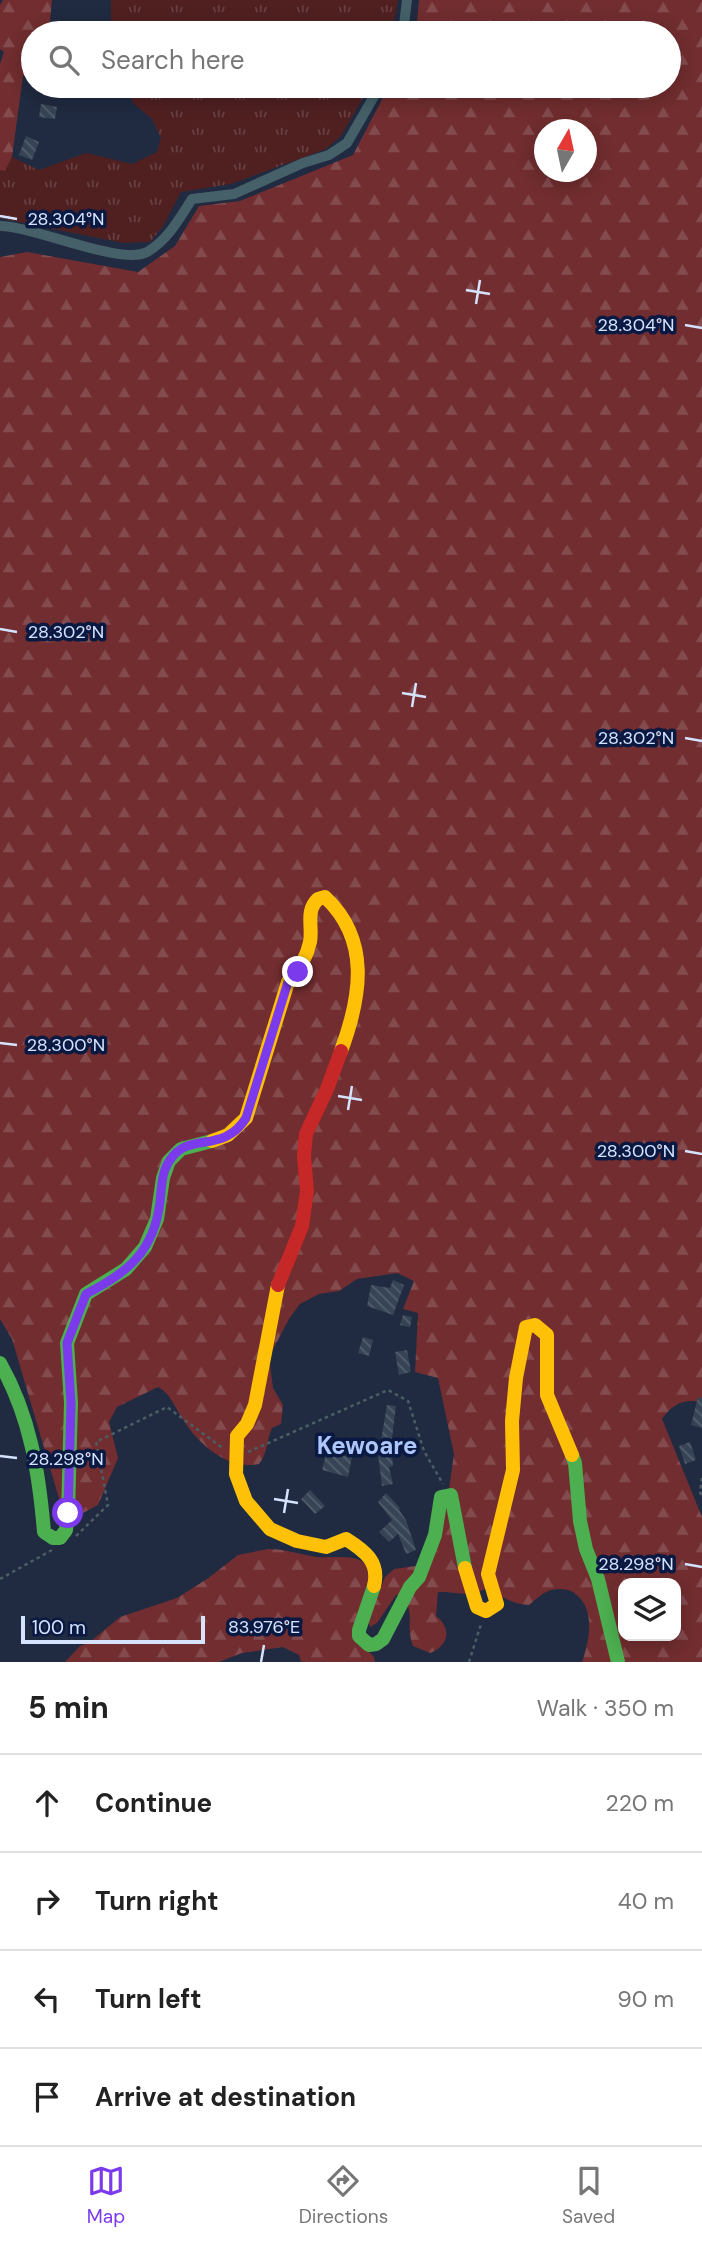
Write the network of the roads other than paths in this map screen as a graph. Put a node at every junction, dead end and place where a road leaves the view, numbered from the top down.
1 (407, 0) edge
2 (404, 21) edge
3 (373, 98) edge
4 (0, 226) edge
5 (0, 1363) edge
6 (618, 1662) edge

1 - 2 street
3 - 4 street
5 - 6 street

